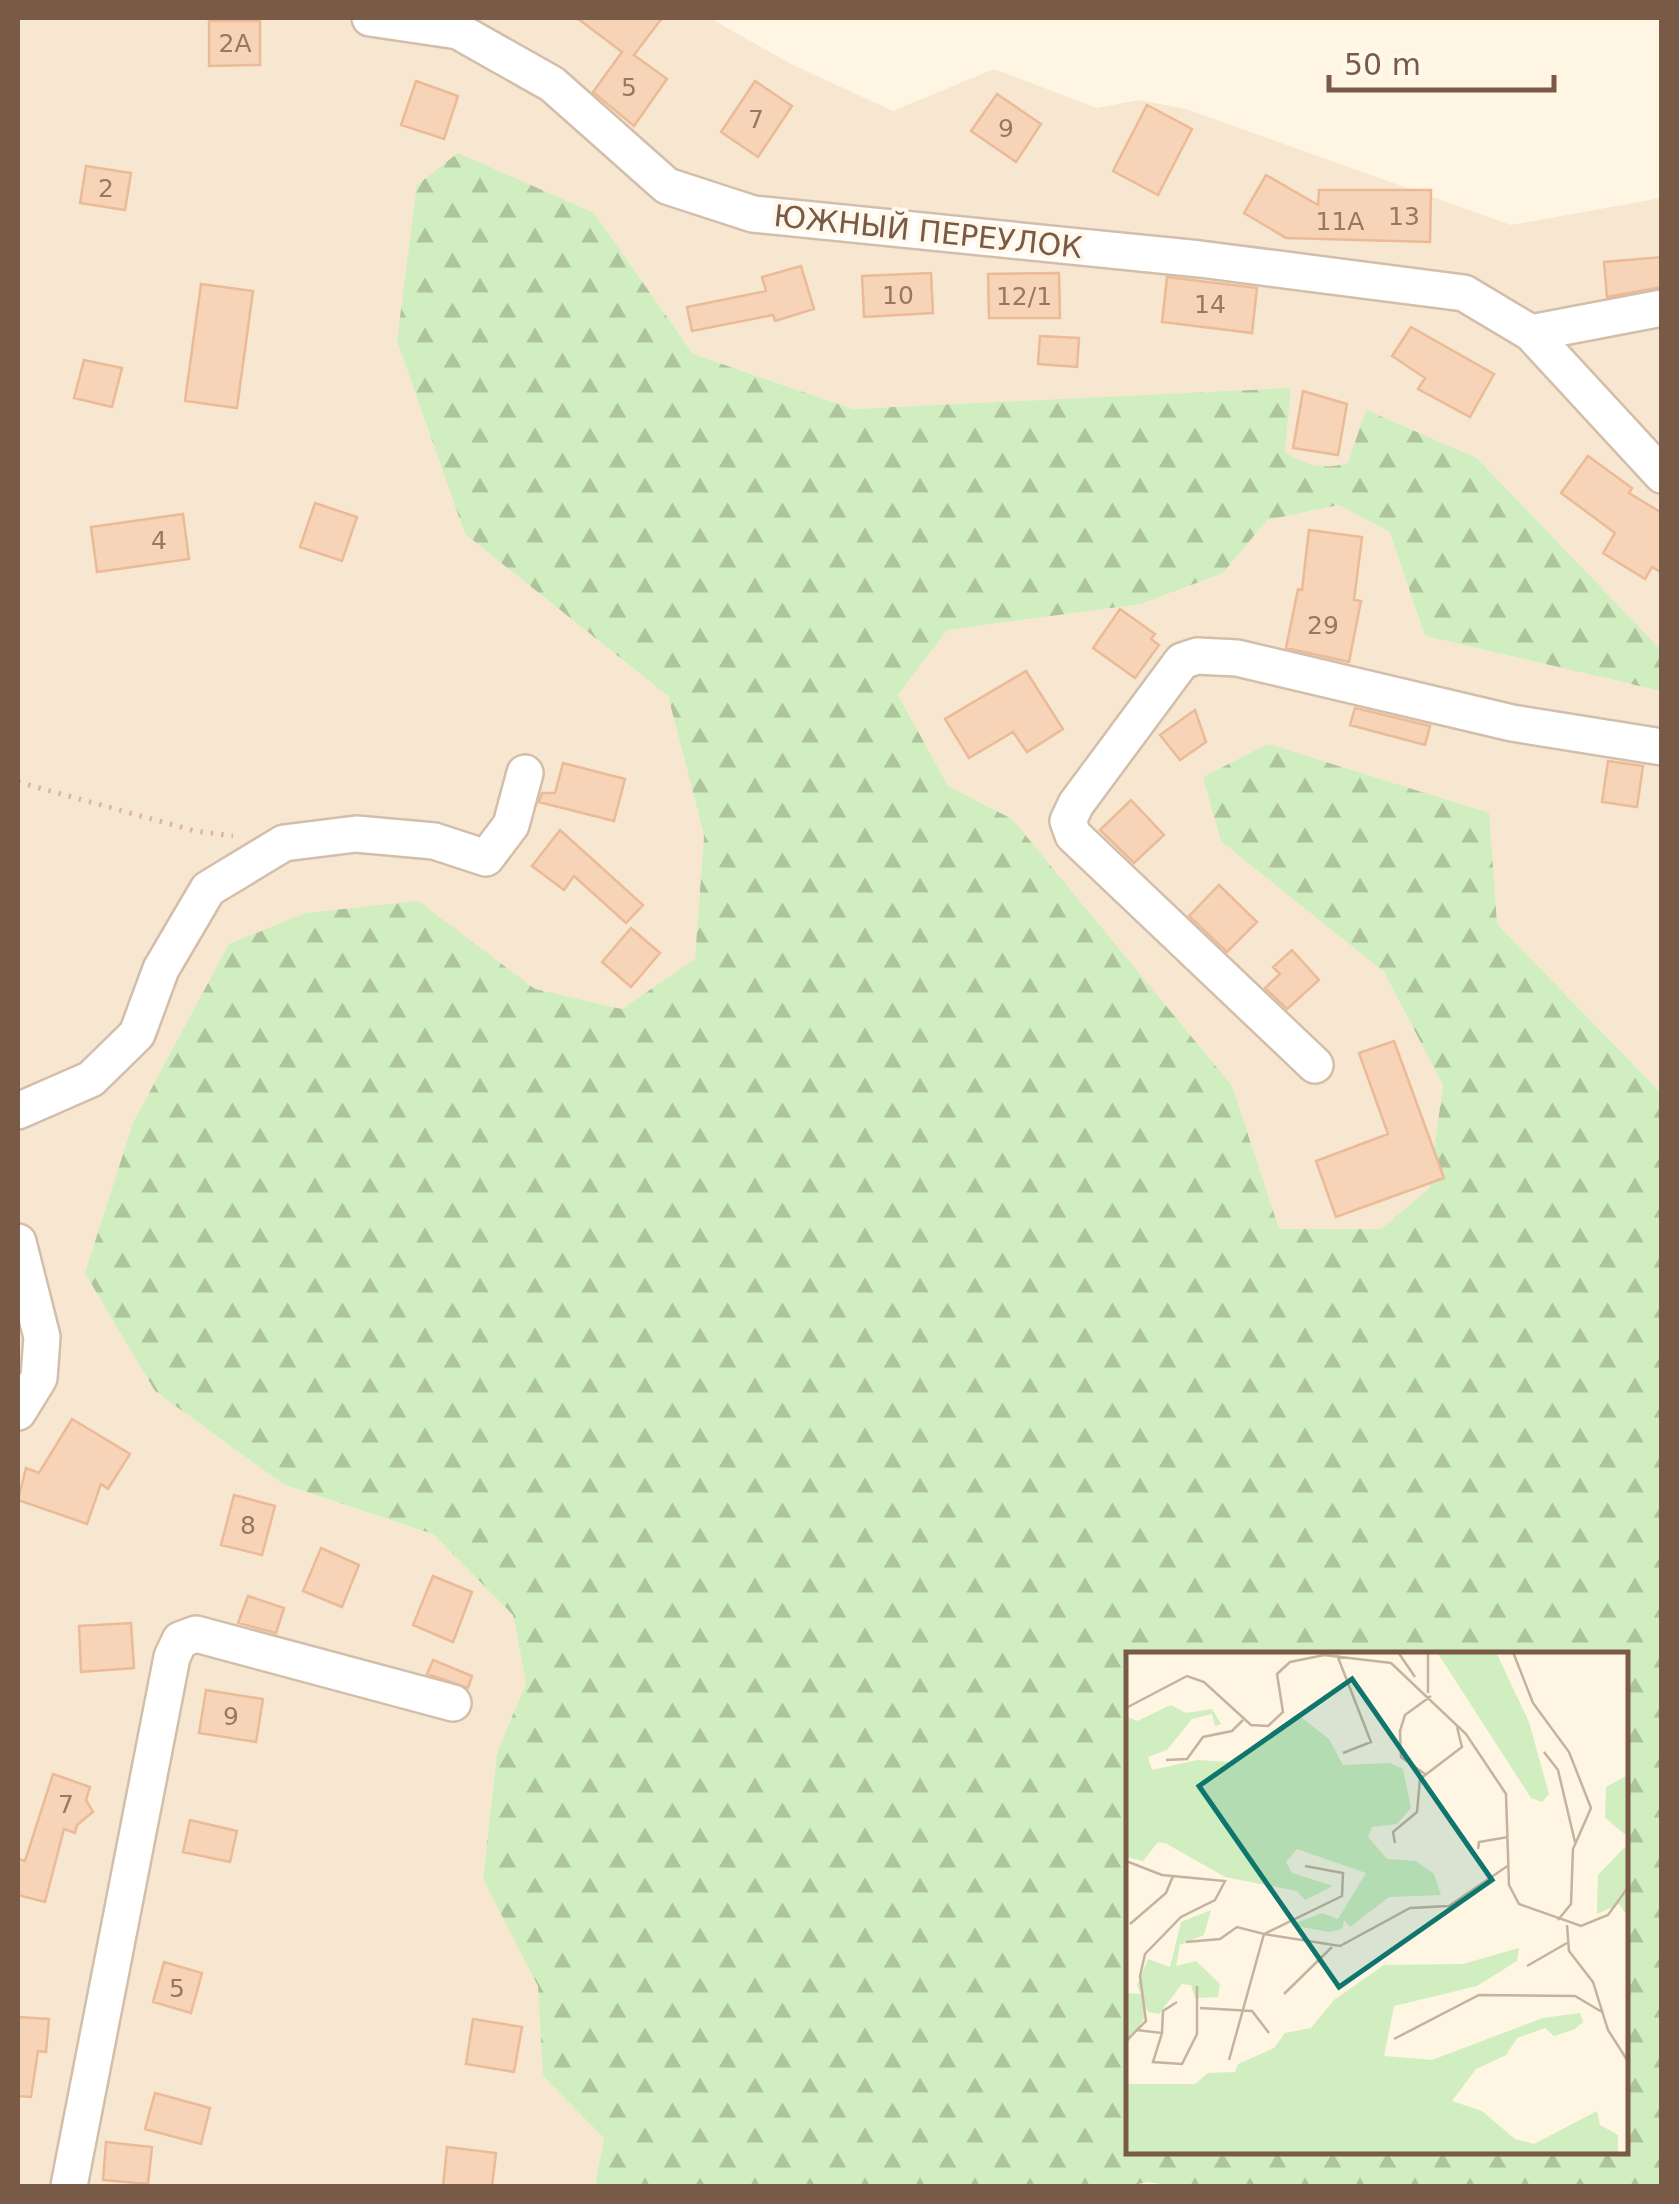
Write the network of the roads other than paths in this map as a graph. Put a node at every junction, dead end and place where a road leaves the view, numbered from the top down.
1 (370, 18) edge
2 (1662, 308) edge
3 (1531, 332) junction
4 (1662, 475) edge
5 (1662, 747) edge
6 (525, 774) dead end
7 (1315, 1065) dead end
8 (18, 1111) edge
9 (18, 1242) edge
10 (18, 1412) edge
11 (453, 1703) dead end
12 (69, 2186) edge

1 - 3 street, ЮЖНЫЙ ПЕРЕУЛОК
2 - 3 street
3 - 4 street, ЮЖНЫЙ ПЕРЕУЛОК
5 - 7 street
6 - 8 street
9 - 10 street
11 - 12 street

